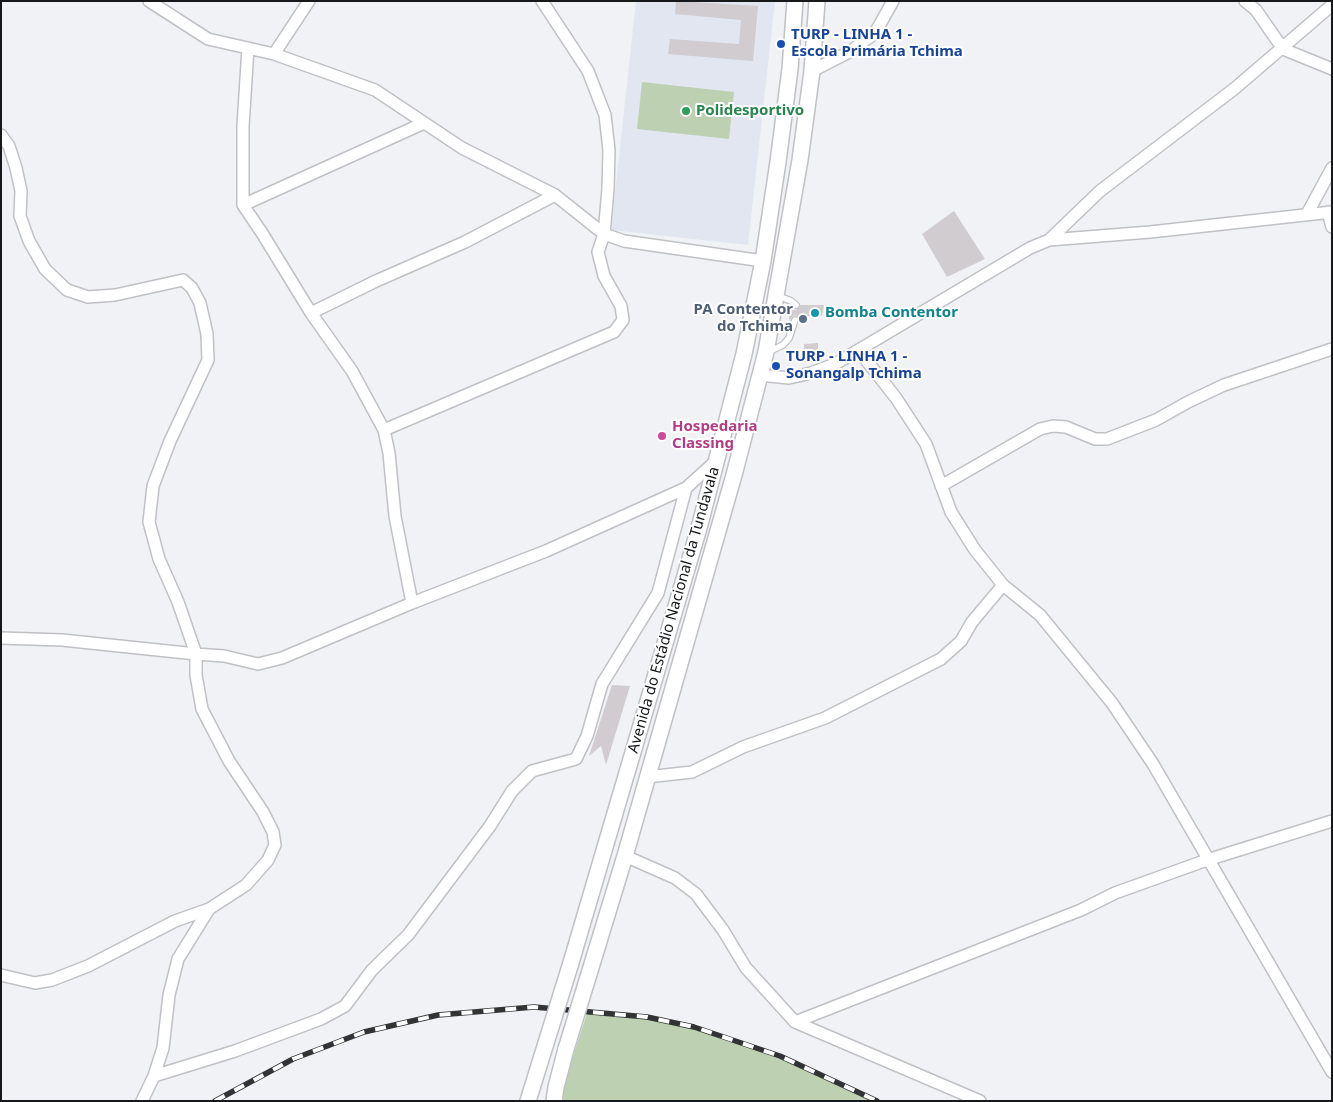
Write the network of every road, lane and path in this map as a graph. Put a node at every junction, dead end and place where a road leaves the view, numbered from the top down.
1 (149, 1) edge
2 (308, 1) edge
3 (542, 1) edge
4 (795, 1) edge
5 (817, 1) edge
6 (893, 1) edge
7 (1245, 1) edge
8 (1332, 5) edge
9 (248, 48) junction
10 (1283, 48) junction
11 (274, 54) junction
12 (1332, 69) edge
13 (812, 71) junction
14 (424, 123) junction
15 (1, 135) edge
16 (1332, 168) edge
17 (555, 195) junction
18 (243, 205) junction
19 (1330, 212) edge
20 (1307, 214) junction
21 (1332, 227) edge
22 (604, 234) junction
23 (1049, 240) junction
24 (763, 261) junction
25 (776, 295) junction
26 (796, 306) dead end
27 (311, 313) junction
28 (795, 320) dead end
29 (1332, 349) edge
30 (859, 351) junction
31 (766, 352) junction
32 (760, 375) junction
33 (384, 430) junction
34 (718, 458) junction
35 (941, 486) junction
36 (686, 488) junction
37 (1004, 584) junction
38 (412, 603) junction
39 (1, 638) edge
40 (196, 654) junction
41 (647, 778) junction
42 (1332, 821) edge
43 (625, 856) junction
44 (1207, 860) junction
45 (209, 909) junction
46 (1, 974) edge
47 (795, 1022) junction
48 (1332, 1072) edge
49 (154, 1076) junction
50 (555, 1094) edge
51 (530, 1096) edge
52 (142, 1101) edge
53 (980, 1101) edge

1 - 9 street
2 - 11 street
3 - 22 street
4 - 24 street, Avenida do Estádio Nacional da Tundavala
5 - 13 street, Avenida do Estádio Nacional da Tundavala
6 - 13 street
7 - 10 street
8 - 10 street
9 - 11 street
9 - 18 street
10 - 12 street
10 - 23 street
11 - 14 street
13 - 25 street, Avenida do Estádio Nacional da Tundavala
14 - 17 street
14 - 18 street
15 - 40 street
16 - 20 street
17 - 22 street
17 - 27 street
18 - 27 street
19 - 20 street
19 - 21 street
20 - 23 street
22 - 24 street
22 - 33 street
23 - 30 street
24 - 34 street, Avenida do Estádio Nacional da Tundavala
25 - 26 lane
25 - 31 street, Avenida do Estádio Nacional da Tundavala
27 - 33 street
28 - 31 lane
29 - 35 street
30 - 32 street
30 - 35 street
31 - 32 street, Avenida do Estádio Nacional da Tundavala
32 - 41 street, Avenida do Estádio Nacional da Tundavala
33 - 38 street
34 - 36 street
34 - 51 street, Avenida do Estádio Nacional da Tundavala, bridge
35 - 37 street
36 - 38 street
36 - 49 street
37 - 41 street
37 - 44 street
38 - 40 street
39 - 40 street
40 - 45 street
41 - 43 street, Avenida do Estádio Nacional da Tundavala
42 - 44 street
43 - 47 street
43 - 50 street, Avenida do Estádio Nacional da Tundavala, bridge
44 - 47 street
44 - 48 street
45 - 46 street
45 - 49 street
47 - 53 street
49 - 52 street

